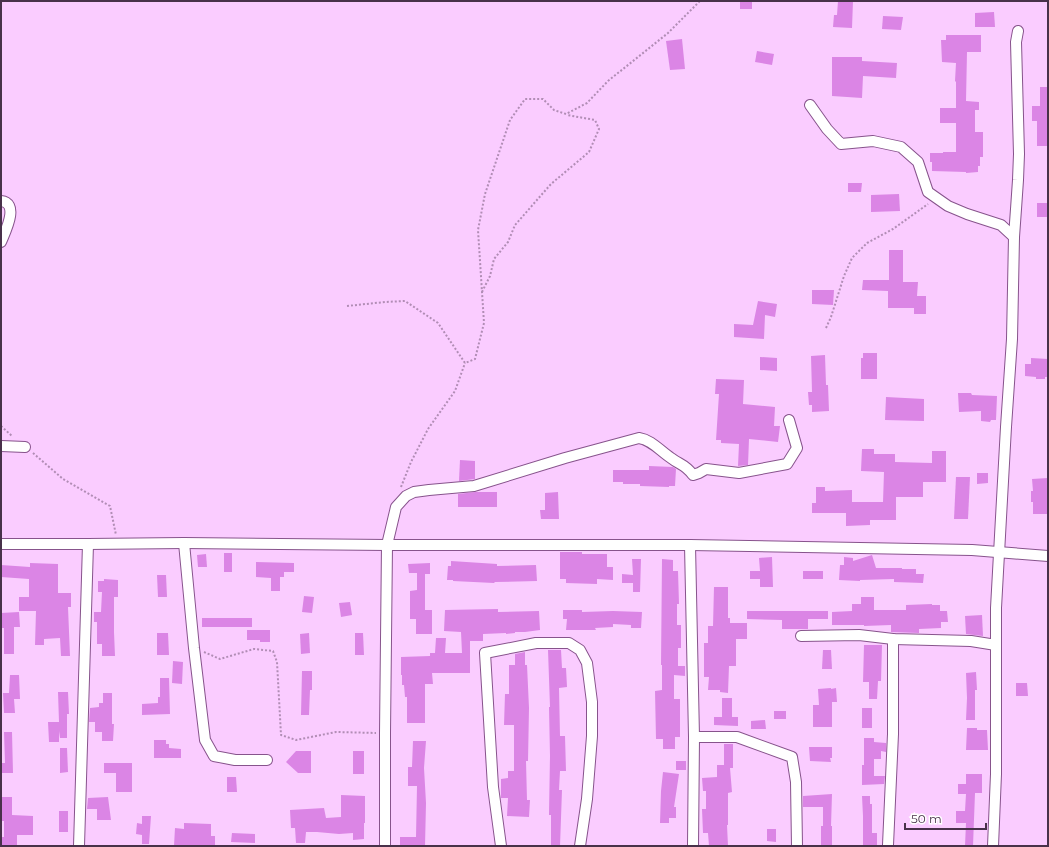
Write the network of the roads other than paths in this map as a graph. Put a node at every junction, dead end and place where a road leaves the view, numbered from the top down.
1 (1018, 31) dead end
2 (810, 105) dead end
3 (1, 201) edge
4 (1014, 237) junction
5 (1, 242) edge
6 (789, 420) dead end
7 (1, 446) edge
8 (26, 447) road end
9 (184, 543) junction
10 (1, 544) edge
11 (88, 544) junction
12 (387, 545) junction
13 (690, 545) junction
14 (998, 552) junction
15 (1048, 556) edge
16 (801, 636) dead end
17 (893, 639) junction
18 (996, 645) junction
19 (694, 736) junction
20 (267, 760) dead end
21 (888, 845) dead end
22 (79, 846) edge
23 (386, 846) edge
24 (501, 846) edge
25 (580, 846) edge
26 (693, 846) edge
27 (797, 846) edge
28 (993, 846) edge

1 - 4 street
2 - 4 street
3 - 5 street
4 - 14 street
6 - 12 street
7 - 8 street
9 - 11 street
9 - 12 street
9 - 20 street
10 - 11 street
11 - 22 street
12 - 13 street
12 - 23 street
13 - 14 street
13 - 19 street
14 - 15 street
14 - 18 street
16 - 17 street
17 - 18 street
17 - 21 street
18 - 28 street
19 - 26 street
19 - 27 street
24 - 25 street

